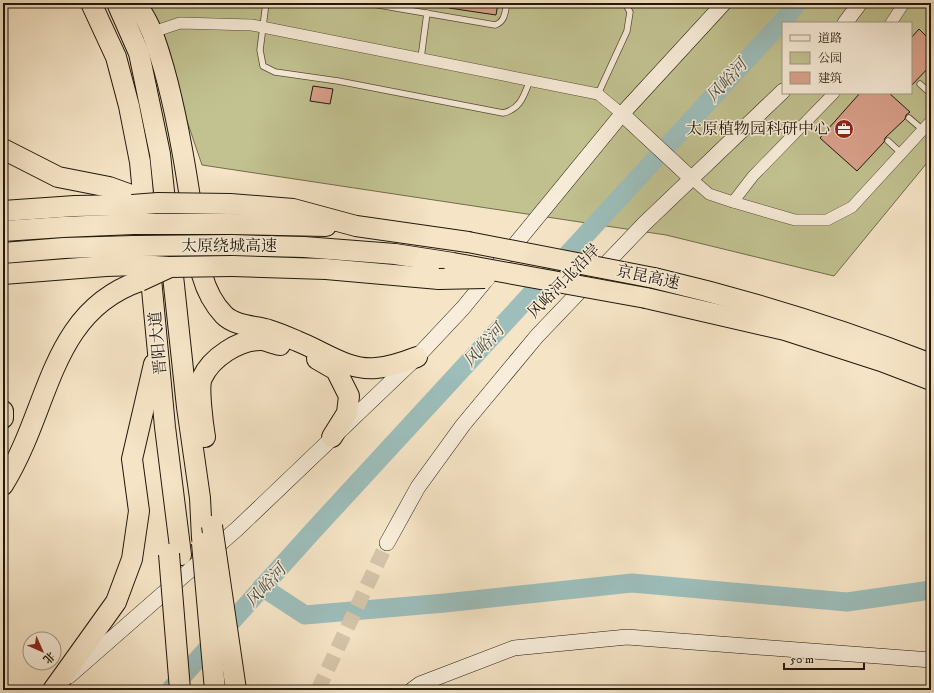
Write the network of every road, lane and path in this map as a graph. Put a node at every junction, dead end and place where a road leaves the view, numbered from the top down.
1 (91, 3) edge
2 (117, 3) edge
3 (135, 3) edge
4 (266, 3) edge
5 (367, 3) edge
6 (507, 3) edge
7 (625, 3) edge
8 (724, 3) edge
9 (860, 3) edge
10 (904, 3) edge
11 (427, 14) junction
12 (846, 22) edge
13 (892, 22) edge
14 (263, 27) junction
15 (153, 32) junction
16 (421, 58) junction
17 (530, 80) junction
18 (920, 84) dead end
19 (782, 92) edge
20 (598, 94) junction
21 (833, 94) edge
22 (931, 94) edge
23 (626, 117) junction
24 (909, 118) dead end
25 (931, 121) edge
26 (923, 130) junction
27 (888, 141) dead end
28 (3, 149) edge
29 (902, 153) junction
30 (686, 173) junction
31 (733, 202) junction
32 (133, 208) junction
33 (3, 211) edge
34 (356, 226) junction
35 (3, 231) edge
36 (3, 253) edge
37 (139, 273) junction
38 (3, 274) edge
39 (525, 277) junction
40 (158, 347) junction
41 (417, 357) junction
42 (931, 364) edge
43 (931, 380) edge
44 (3, 411) edge
45 (3, 418) edge
46 (332, 437) junction
47 (3, 485) edge
48 (207, 532) junction
49 (387, 542) tunnel mouth
50 (175, 555) junction
51 (931, 660) edge
52 (53, 690) edge
53 (180, 690) edge
54 (193, 690) edge
55 (215, 690) edge
56 (236, 690) edge
57 (412, 690) edge

1 - 40 highway, 晋阳大道
2 - 48 highway, 晋阳大道
3 - 15 highway
4 - 14 lane
5 - 11 lane
6 - 11 lane
7 - 20 lane
8 - 23 street
9 - 12 street
10 - 13 street
11 - 16 lane
14 - 15 street
14 - 16 street
14 - 17 lane
15 - 41 highway
16 - 17 street
17 - 20 street
18 - 22 lane
19 - 30 street, 风峪河北沿岸
20 - 23 street
21 - 31 street
23 - 30 street
23 - 41 street
24 - 26 lane
25 - 26 street
26 - 29 street
27 - 29 lane
28 - 32 highway
29 - 31 street
30 - 31 street
30 - 49 street, 风峪河北沿岸
32 - 33 highway
32 - 34 highway, 太原绕城高速, bridge
32 - 34 highway, bridge
32 - 35 highway, 太原绕城高速
34 - 42 highway, 京昆高速, bridge
36 - 39 highway, 太原绕城高速, bridge
37 - 38 highway
37 - 39 highway, bridge
37 - 47 highway
39 - 43 highway, 京昆高速, bridge
40 - 50 highway, 晋阳大道
40 - 52 highway
41 - 46 street
44 - 45 highway
46 - 48 highway
46 - 52 street
48 - 55 highway, 晋阳大道, bridge
48 - 56 highway, bridge
50 - 53 highway, bridge
50 - 54 highway, 晋阳大道
51 - 57 street

